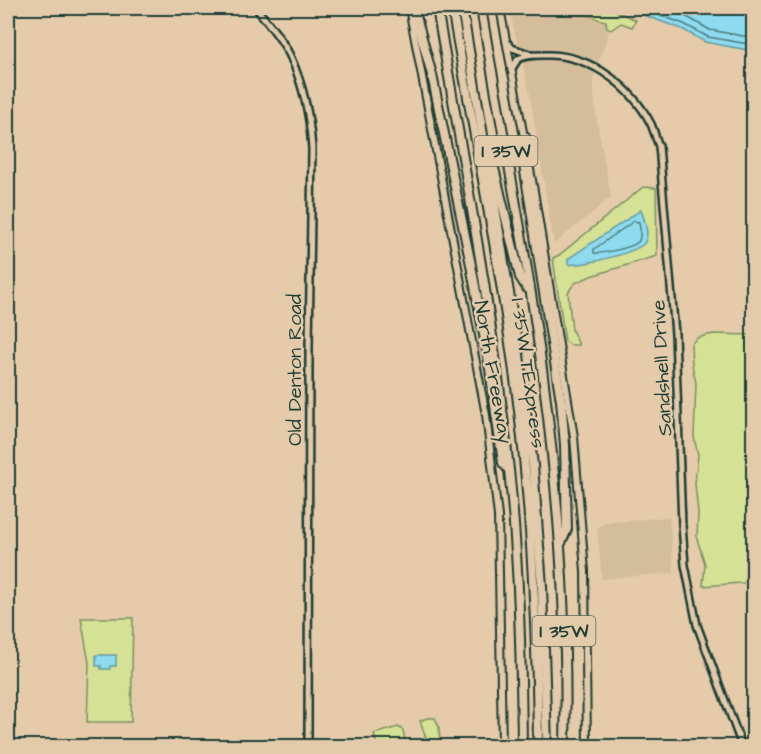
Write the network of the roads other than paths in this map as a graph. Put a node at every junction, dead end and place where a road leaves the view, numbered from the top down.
1 (256, 8) edge
2 (409, 8) edge
3 (437, 8) edge
4 (452, 8) edge
5 (462, 8) edge
6 (480, 8) edge
7 (500, 8) edge
8 (506, 40) junction
9 (534, 55) junction
10 (511, 72) junction
11 (476, 89) junction
12 (525, 137) junction
13 (531, 295) junction
14 (509, 471) junction
15 (560, 545) junction
16 (522, 720) junction
17 (308, 747) edge
18 (502, 747) edge
19 (517, 747) edge
20 (522, 747) edge
21 (538, 747) edge
22 (547, 747) edge
23 (565, 747) edge
24 (587, 747) edge
25 (742, 747) edge

1 - 17 street, Old Denton Road
2 - 14 highway
2 - 18 main road, North Freeway
3 - 14 highway, North Freeway / I 35W
4 - 21 highway, I 35W TEXpress
5 - 11 highway, I 35W TEXpress
6 - 13 highway, I 35W
7 - 8 main road
8 - 9 street, Sandshell Drive
8 - 10 main road
9 - 10 street
9 - 25 street, Sandshell Drive
10 - 12 main road
11 - 13 highway
11 - 22 highway, I 35W TEXpress
12 - 15 highway
12 - 24 main road
13 - 15 highway, I 35W
14 - 16 highway, North Freeway / I 35W
15 - 23 highway, I 35W
16 - 19 highway
16 - 20 highway, North Freeway / I 35W

